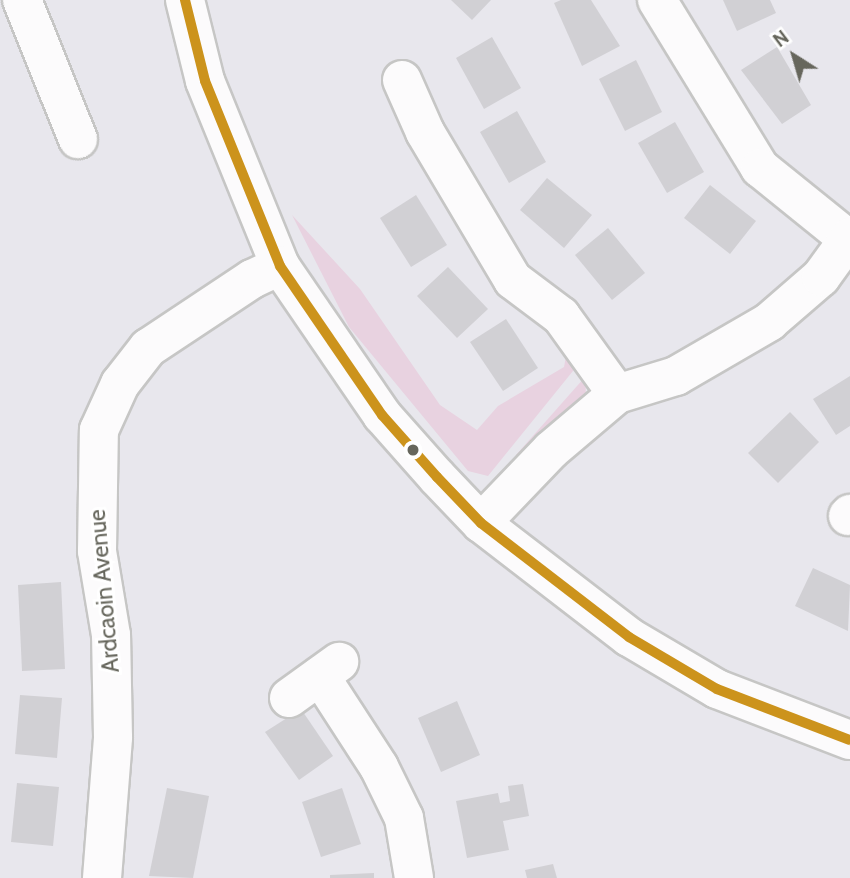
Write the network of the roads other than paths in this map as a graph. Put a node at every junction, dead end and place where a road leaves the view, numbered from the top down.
1 (22, 0) edge
2 (185, 0) edge
3 (657, 0) edge
4 (402, 80) dead end
5 (78, 139) dead end
6 (849, 238) edge
7 (280, 267) junction
8 (617, 394) junction
9 (481, 523) junction
10 (316, 679) dead end
11 (850, 740) edge
12 (102, 878) edge
13 (414, 878) edge

1 - 5 street
2 - 7 street
3 - 6 street
4 - 8 street
6 - 8 street
7 - 9 street
7 - 12 street, Ardcaoin Avenue
8 - 9 street
9 - 11 street
10 - 13 street

